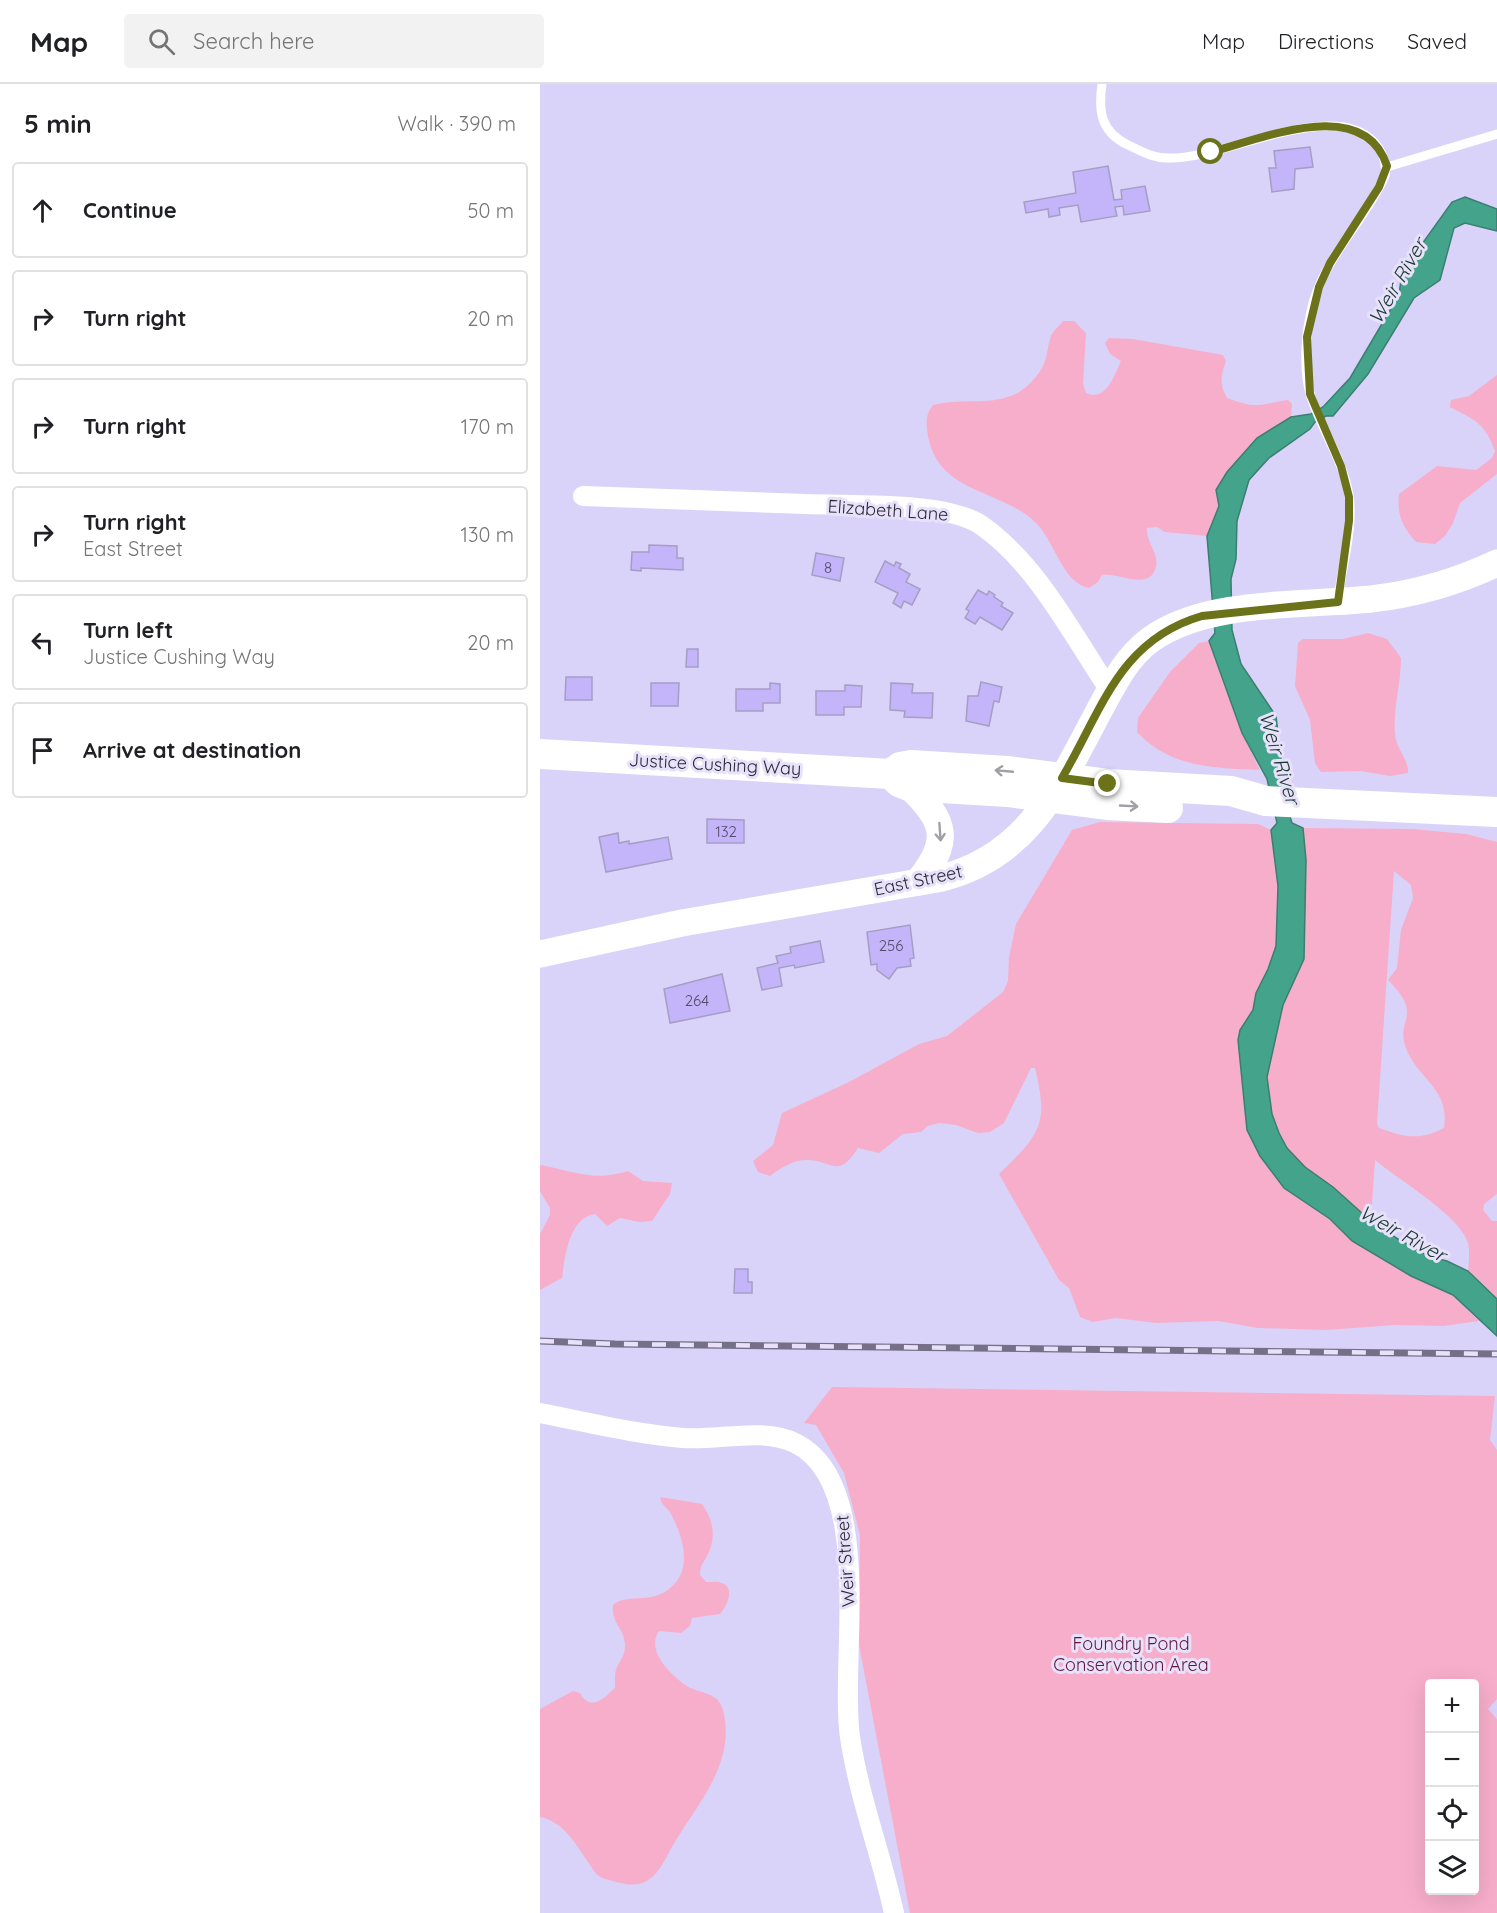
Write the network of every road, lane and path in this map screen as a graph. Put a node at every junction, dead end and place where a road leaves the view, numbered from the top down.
1 (1102, 84) edge
2 (1497, 134) edge
3 (1387, 166) junction
4 (583, 496) dead end
5 (1497, 563) edge
6 (1338, 602) junction
7 (1109, 689) junction
8 (540, 754) edge
9 (900, 780) junction
10 (1056, 788) junction
11 (1497, 812) edge
12 (918, 882) junction
13 (540, 954) edge
14 (540, 1413) edge
15 (894, 1913) edge

1 - 3 lane
2 - 3 lane
3 - 6 lane
4 - 7 street, Elizabeth Lane
5 - 6 main road, East Street
6 - 7 main road, East Street
7 - 10 main road, East Street
8 - 9 main road, Justice Cushing Way
9 - 10 main road, Justice Cushing Way
9 -> 12 main road
10 - 11 main road, Justice Cushing Way
10 - 12 main road, East Street
12 - 13 main road, East Street
14 - 15 street, Weir Street

